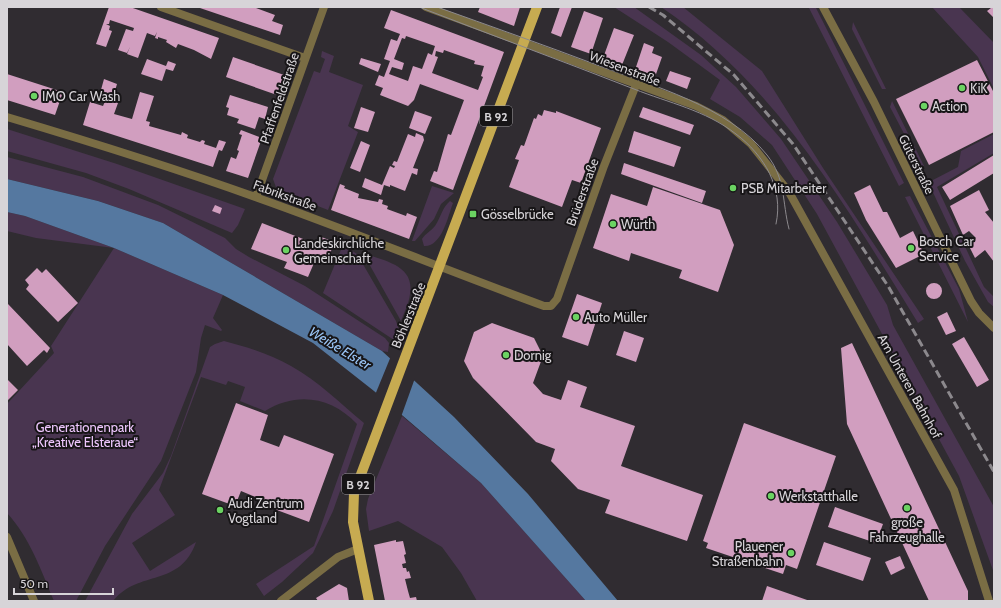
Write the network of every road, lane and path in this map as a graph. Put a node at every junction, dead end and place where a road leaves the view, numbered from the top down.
1 (160, 7) edge
2 (324, 7) edge
3 (426, 7) edge
4 (537, 7) edge
5 (823, 7) edge
6 (524, 42) junction
7 (305, 58) junction
8 (636, 85) junction
9 (7, 117) edge
10 (789, 192) joint
11 (256, 197) junction
12 (440, 268) junction
13 (551, 306) joint
14 (994, 328) edge
15 (7, 537) edge
16 (358, 549) junction
17 (34, 601) edge
18 (281, 601) edge
19 (369, 601) edge
20 (989, 601) edge

1 - 7 street
2 - 7 street, Pfaffenfeldstraße
3 - 6 street, Wiesenstraße
4 - 6 main road, Böhlerstraße / B 92
5 - 14 street, Güterstraße
6 - 8 street, Wiesenstraße
6 - 12 main road, Böhlerstraße / B 92
7 - 11 street, Pfaffenfeldstraße
8 - 10 street, Wiesenstraße
8 - 13 street, Brüderstraße
9 - 11 street, Fabrikstraße
10 - 20 street, Am Unteren Bahnhof
11 - 12 street, Fabrikstraße
12 - 13 street, Fabrikstraße
12 - 16 main road, Böhlerstraße / B 92
15 - 17 street
16 - 18 street
16 - 19 main road, B 92

